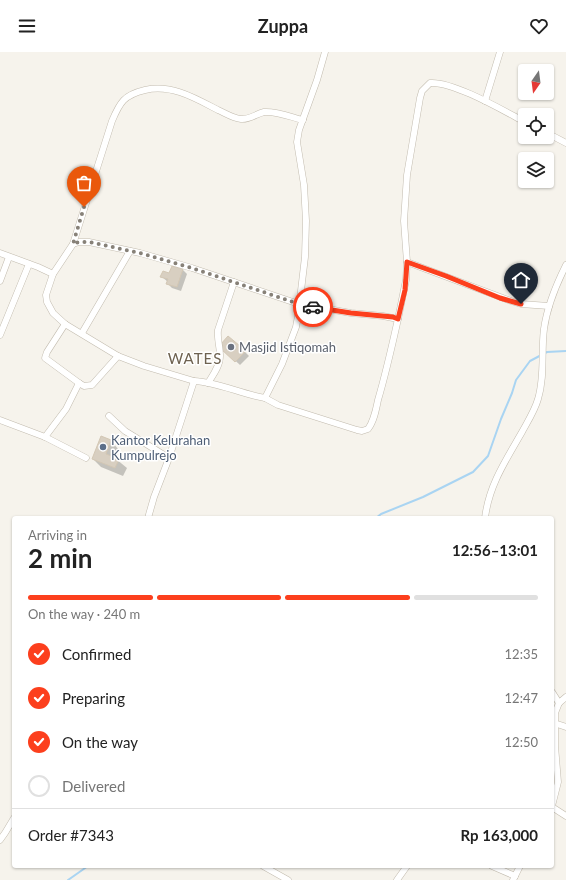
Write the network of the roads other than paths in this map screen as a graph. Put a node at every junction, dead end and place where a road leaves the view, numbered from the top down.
1 (325, 52) edge
2 (500, 52) edge
3 (485, 101) junction
4 (518, 118) edge
5 (303, 120) junction
6 (554, 137) edge
7 (566, 143) edge
8 (73, 244) junction
9 (130, 251) junction
10 (0, 253) edge
11 (9, 257) junction
12 (407, 262) junction
13 (29, 264) junction
14 (566, 265) edge
15 (53, 274) junction
16 (0, 281) edge
17 (234, 282) junction
18 (299, 304) junction
19 (549, 306) junction
20 (398, 319) junction
21 (65, 324) junction
22 (0, 334) edge
23 (82, 334) junction
24 (118, 356) junction
25 (194, 381) junction
26 (79, 383) junction
27 (208, 383) junction
28 (265, 398) junction
29 (109, 416) dead end
30 (0, 420) edge
31 (45, 437) junction
32 (86, 458) dead end
33 (169, 458) junction
34 (149, 516) edge
35 (485, 516) edge
36 (554, 695) edge
37 (566, 697) edge
38 (559, 702) junction
39 (554, 723) joint
40 (566, 727) edge
41 (554, 753) edge
42 (554, 799) edge
43 (554, 808) edge
44 (566, 816) edge
45 (12, 822) edge
46 (0, 840) edge
47 (267, 868) edge
48 (406, 868) edge
49 (496, 868) edge
50 (519, 868) edge
51 (514, 878) edge
52 (288, 880) edge
53 (397, 880) edge

1 - 5 street
2 - 3 street
3 - 4 street
3 - 12 street
5 - 8 street
5 - 18 street
6 - 7 street
8 - 9 street
8 - 15 street
9 - 17 street
9 - 23 street
10 - 11 street
11 - 13 street
11 - 16 street
12 - 19 street
12 - 20 street
13 - 15 street
13 - 22 street
14 - 19 street
15 - 21 street
17 - 18 street
17 - 27 street
18 - 20 street
18 - 28 street
19 - 35 street
20 - 28 street
21 - 23 street
21 - 26 street
23 - 24 street
24 - 25 street
24 - 26 street
25 - 27 street
25 - 33 street
26 - 31 street
27 - 28 street
29 - 33 street
30 - 31 street
31 - 32 street
33 - 34 street
36 - 38 street
37 - 38 street
38 - 39 street
39 - 40 street
41 - 42 street
43 - 44 street
45 - 46 street
47 - 52 street
48 - 53 street
49 - 51 street
50 - 51 street

